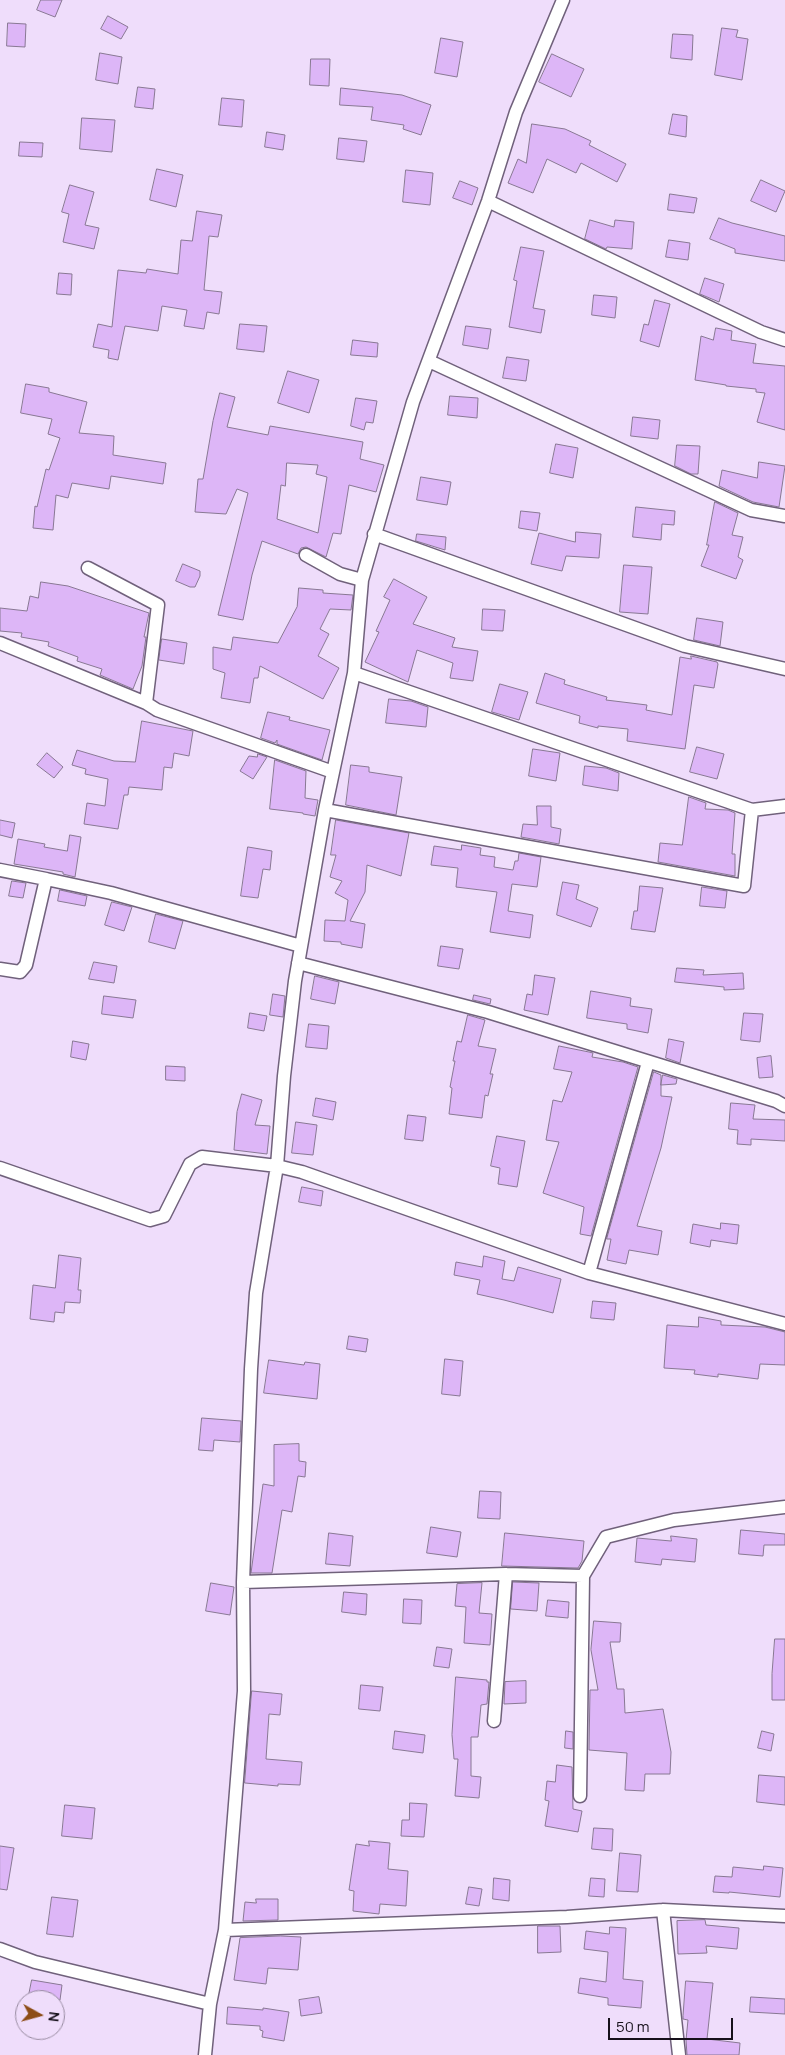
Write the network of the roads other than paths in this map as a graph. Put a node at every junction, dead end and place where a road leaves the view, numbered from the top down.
1 (563, 0) edge
2 (488, 201) junction
3 (785, 340) edge
4 (429, 361) junction
5 (785, 516) edge
6 (374, 534) junction
7 (306, 555) dead end
8 (88, 568) dead end
9 (362, 580) junction
10 (0, 643) edge
11 (785, 669) edge
12 (354, 673) junction
13 (146, 703) junction
14 (333, 772) junction
15 (785, 806) edge
16 (325, 810) junction
17 (752, 810) junction
18 (0, 870) edge
19 (46, 879) junction
20 (301, 946) junction
21 (298, 963) junction
22 (0, 969) edge
23 (648, 1062) junction
24 (785, 1106) edge
25 (277, 1166) junction
26 (0, 1168) edge
27 (589, 1273) junction
28 (785, 1324) edge
29 (785, 1507) edge
30 (506, 1574) junction
31 (583, 1576) junction
32 (243, 1582) junction
33 (494, 1721) dead end
34 (580, 1796) dead end
35 (663, 1910) junction
36 (785, 1916) edge
37 (225, 1930) junction
38 (0, 1949) edge
39 (210, 2004) junction
40 (205, 2055) edge
41 (679, 2055) edge

1 - 2 street
2 - 3 street
2 - 4 street
4 - 5 street
4 - 6 street
6 - 9 street
6 - 11 street
7 - 9 street
8 - 13 street
9 - 12 street
10 - 13 street
12 - 14 street
12 - 17 street
13 - 14 street
14 - 16 street
15 - 17 street
16 - 17 street
16 - 20 street
18 - 19 street
19 - 20 street
19 - 22 street
20 - 21 street
21 - 23 street
21 - 25 street
23 - 24 street
23 - 27 street
25 - 26 street
25 - 27 street
25 - 32 street
27 - 28 street
29 - 31 street
30 - 31 street
30 - 32 street
30 - 33 street
31 - 34 street
32 - 37 street
35 - 36 street
35 - 37 street
35 - 41 street
37 - 39 street
38 - 39 street
39 - 40 street

